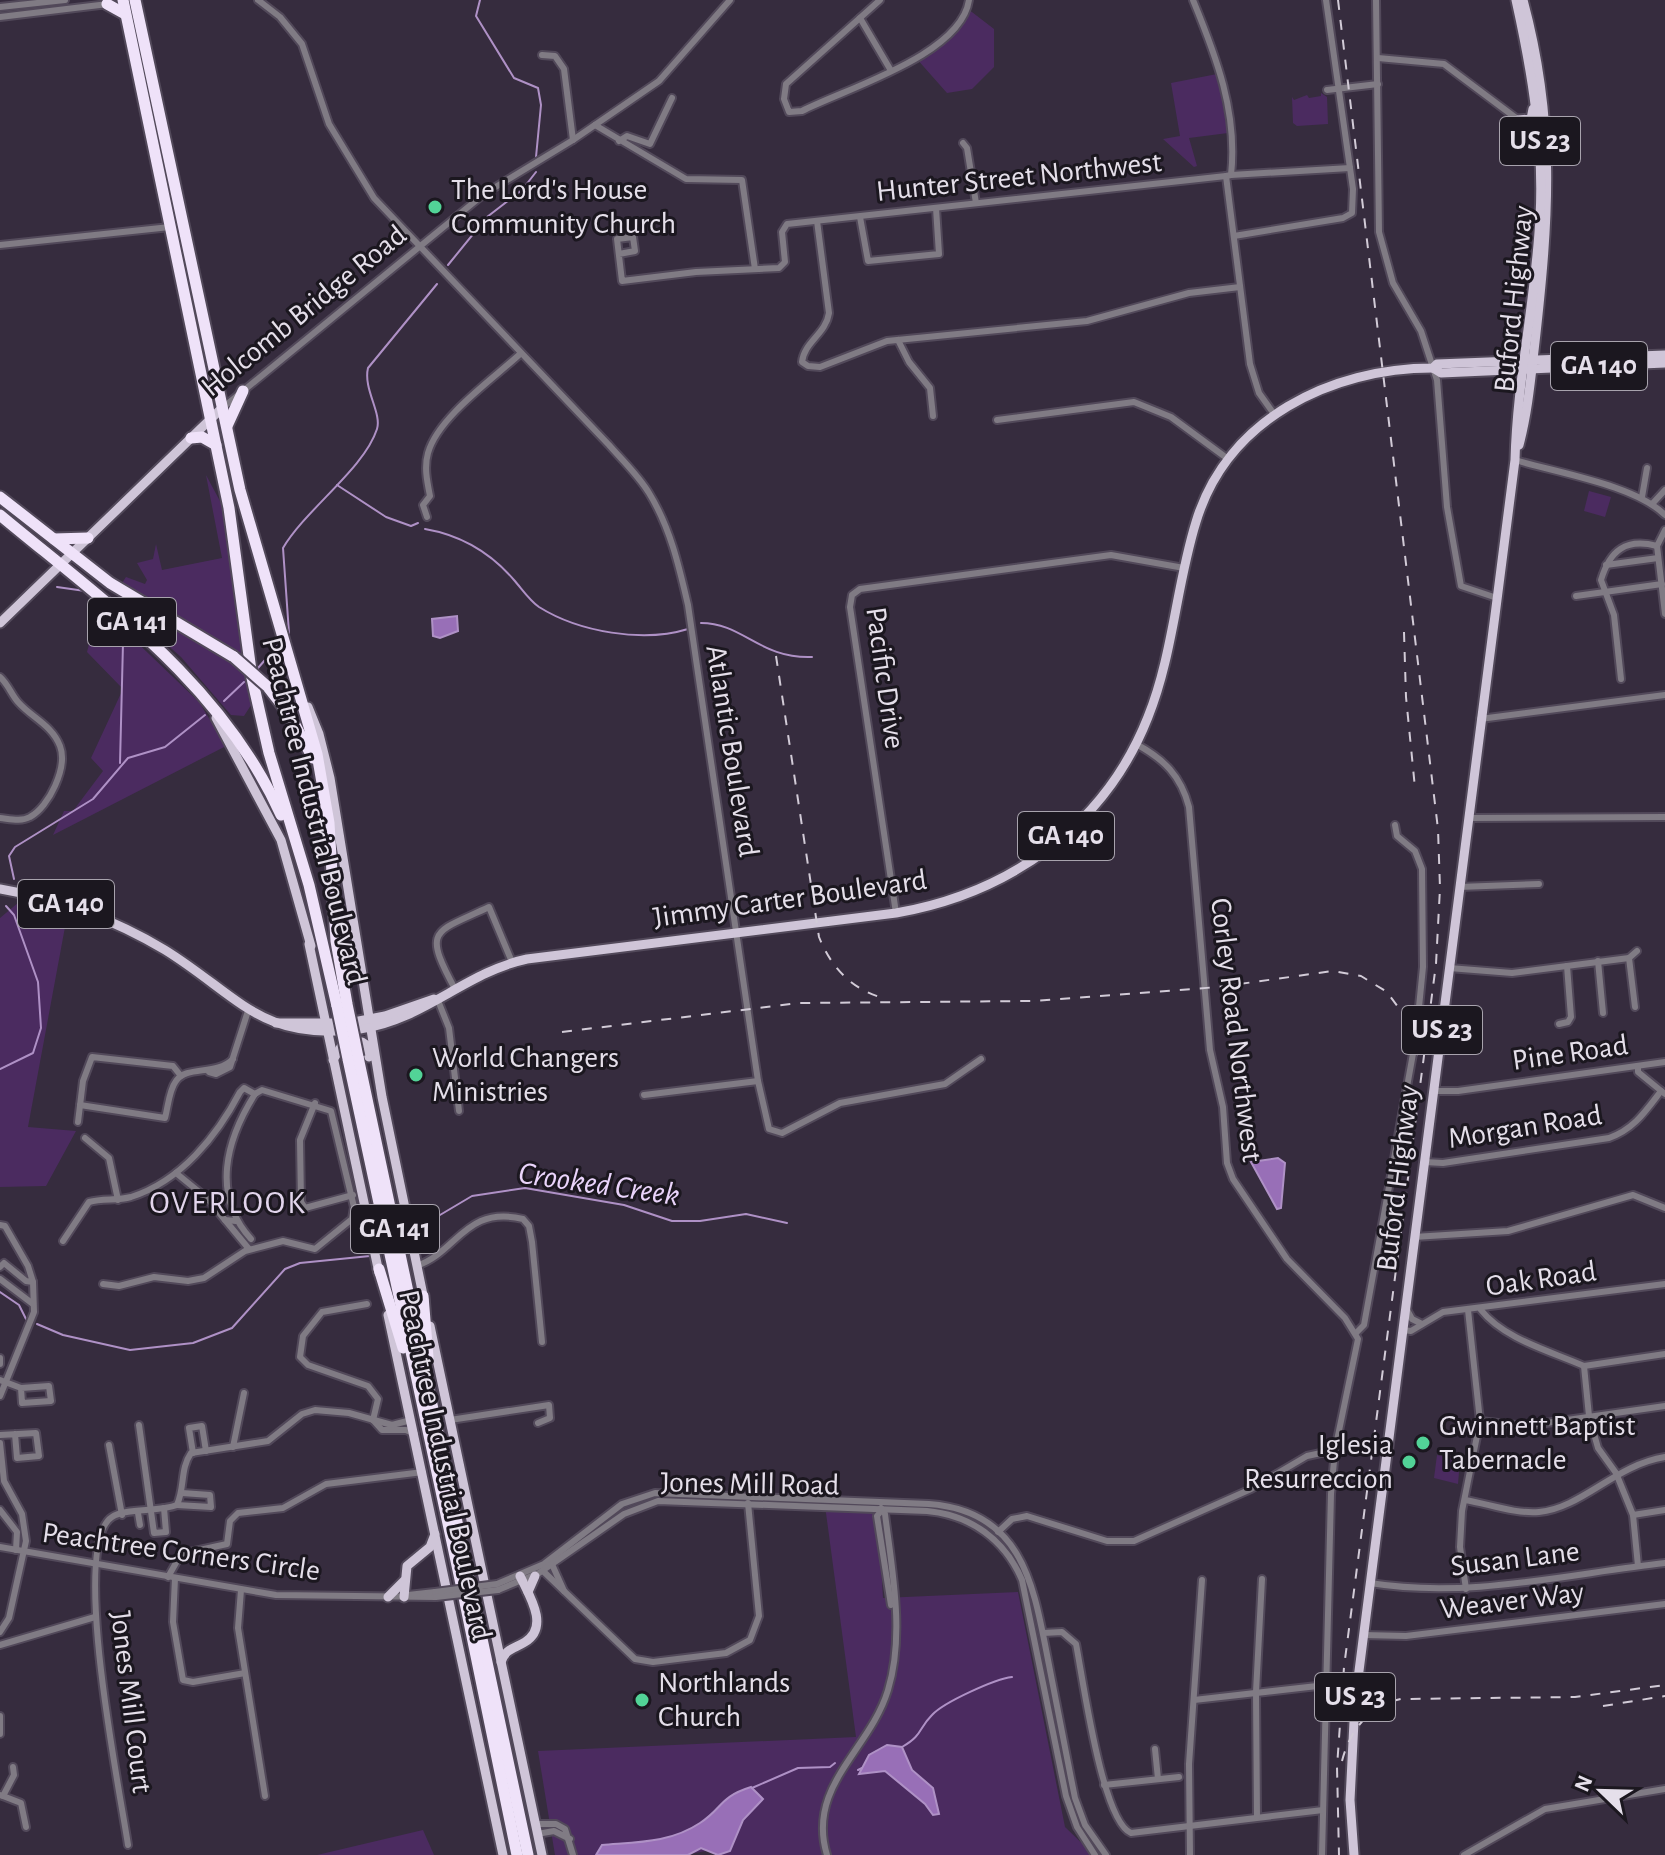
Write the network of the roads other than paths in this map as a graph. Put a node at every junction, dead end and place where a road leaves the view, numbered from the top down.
1 (65, 0) edge
2 (135, 0) edge
3 (258, 0) edge
4 (730, 0) edge
5 (880, 0) edge
6 (969, 0) edge
7 (1193, 0) edge
8 (1326, 0) edge
9 (1376, 0) edge
10 (1516, 0) edge
11 (1523, 0) edge
12 (116, 1) edge
13 (0, 7) edge
14 (0, 17) edge
15 (860, 18) junction
16 (542, 55) dead end
17 (1378, 58) junction
18 (890, 69) junction
19 (1378, 84) junction
20 (1340, 89) junction
21 (1327, 90) dead end
22 (1534, 94) junction
23 (672, 98) dead end
24 (1521, 122) junction
25 (595, 125) junction
26 (1542, 128) junction
27 (573, 140) junction
28 (619, 141) junction
29 (1540, 142) junction
30 (963, 143) dead end
31 (1350, 168) junction
32 (1228, 176) junction
33 (976, 203) junction
34 (936, 208) junction
35 (860, 217) junction
36 (817, 221) junction
37 (170, 227) junction
38 (1234, 236) junction
39 (0, 245) edge
40 (418, 248) junction
41 (619, 254) dead end
42 (755, 269) junction
43 (1240, 287) junction
44 (898, 340) junction
45 (1535, 340) junction
46 (520, 354) junction
47 (1665, 355) edge
48 (1552, 358) junction
49 (1665, 363) edge
50 (1529, 364) junction
51 (1433, 368) junction
52 (1500, 370) junction
53 (243, 391) junction
54 (1521, 393) junction
55 (221, 409) junction
56 (1274, 414) junction
57 (933, 416) dead end
58 (211, 419) junction
59 (997, 420) dead end
60 (226, 431) junction
61 (191, 438) junction
62 (216, 445) junction
63 (1228, 459) junction
64 (1515, 460) junction
65 (1647, 468) dead end
66 (1665, 490) edge
67 (0, 497) edge
68 (1642, 497) junction
69 (1653, 503) junction
70 (0, 507) edge
71 (0, 515) edge
72 (1665, 515) edge
73 (427, 517) dead end
74 (1665, 530) edge
75 (50, 538) junction
76 (88, 538) junction
77 (1657, 546) junction
78 (1658, 558) junction
79 (65, 559) junction
80 (1606, 565) junction
81 (1184, 568) junction
82 (1662, 584) junction
83 (1603, 593) junction
84 (1576, 596) dead end
85 (1497, 598) junction
86 (1665, 614) edge
87 (0, 623) edge
88 (0, 677) edge
89 (1621, 679) dead end
90 (197, 688) junction
91 (1665, 695) edge
92 (303, 696) junction
93 (1480, 719) junction
94 (1136, 744) junction
95 (320, 773) junction
96 (1665, 817) edge
97 (0, 818) edge
98 (1466, 818) junction
99 (1395, 825) dead end
100 (299, 851) junction
101 (1539, 884) dead end
102 (1459, 887) junction
103 (0, 889) edge
104 (896, 913) junction
105 (738, 931) junction
106 (309, 944) junction
107 (1637, 951) dead end
108 (1629, 958) junction
109 (1598, 961) junction
110 (512, 962) junction
111 (1567, 966) junction
112 (1449, 968) junction
113 (455, 989) junction
114 (365, 995) junction
115 (320, 998) junction
116 (437, 998) junction
117 (419, 1003) junction
118 (342, 1005) junction
119 (1635, 1007) dead end
120 (248, 1011) junction
121 (1603, 1013) dead end
122 (298, 1023) junction
123 (275, 1024) junction
124 (1559, 1024) dead end
125 (373, 1025) junction
126 (340, 1026) junction
127 (373, 1043) junction
128 (331, 1052) junction
129 (353, 1058) junction
130 (981, 1059) dead end
131 (1665, 1062) edge
132 (1638, 1066) junction
133 (181, 1076) junction
134 (758, 1081) junction
135 (1434, 1091) junction
136 (1663, 1093) edge
137 (255, 1094) junction
138 (644, 1095) dead end
139 (382, 1097) junction
140 (315, 1103) junction
141 (80, 1105) junction
142 (459, 1111) dead end
143 (78, 1122) dead end
144 (85, 1138) dead end
145 (1424, 1162) junction
146 (176, 1173) junction
147 (363, 1195) junction
148 (352, 1198) junction
149 (118, 1200) junction
150 (1665, 1208) edge
151 (225, 1220) junction
152 (236, 1221) junction
153 (0, 1225) edge
154 (1414, 1237) junction
155 (251, 1239) dead end
156 (63, 1241) dead end
157 (249, 1249) junction
158 (416, 1266) junction
159 (0, 1267) edge
160 (379, 1269) junction
161 (0, 1279) edge
162 (33, 1282) junction
163 (103, 1284) dead end
164 (1665, 1284) edge
165 (423, 1296) junction
166 (33, 1304) junction
167 (367, 1304) dead end
168 (1406, 1308) junction
169 (1468, 1310) junction
170 (1481, 1310) junction
171 (1426, 1324) junction
172 (1403, 1330) junction
173 (1356, 1333) junction
174 (542, 1342) dead end
175 (1665, 1354) edge
176 (1584, 1366) junction
177 (3, 1381) edge
178 (21, 1388) junction
179 (244, 1393) dead end
180 (0, 1396) edge
181 (432, 1401) junction
182 (1665, 1406) edge
183 (1589, 1416) junction
184 (373, 1420) junction
185 (411, 1420) junction
186 (450, 1420) junction
187 (1480, 1421) junction
188 (425, 1422) junction
189 (538, 1423) dead end
190 (139, 1425) dead end
191 (15, 1434) junction
192 (415, 1434) junction
193 (0, 1435) edge
194 (0, 1443) edge
195 (109, 1445) dead end
196 (233, 1447) junction
197 (1335, 1450) junction
198 (206, 1451) junction
199 (193, 1453) junction
200 (1665, 1457) edge
201 (423, 1472) junction
202 (1616, 1473) junction
203 (4, 1481) junction
204 (0, 1490) edge
205 (182, 1493) junction
206 (748, 1495) junction
207 (1465, 1500) junction
208 (748, 1504) junction
209 (177, 1505) junction
210 (881, 1507) junction
211 (164, 1508) junction
212 (615, 1509) junction
213 (0, 1510) edge
214 (1665, 1510) edge
215 (150, 1511) junction
216 (138, 1513) junction
217 (122, 1515) junction
218 (1633, 1515) junction
219 (619, 1517) junction
220 (24, 1522) junction
221 (140, 1525) dead end
222 (13, 1527) junction
223 (436, 1531) junction
224 (996, 1535) junction
225 (0, 1547) edge
226 (19, 1550) junction
227 (423, 1552) junction
228 (560, 1552) junction
229 (441, 1559) junction
230 (551, 1563) junction
231 (1665, 1563) edge
232 (96, 1564) junction
233 (1638, 1566) junction
234 (539, 1573) junction
235 (171, 1578) junction
236 (522, 1579) junction
237 (1262, 1579) dead end
238 (1202, 1580) dead end
239 (404, 1581) junction
240 (1370, 1583) junction
241 (502, 1585) junction
242 (466, 1586) junction
243 (1466, 1589) junction
244 (241, 1590) junction
245 (564, 1591) junction
246 (528, 1593) junction
247 (388, 1597) junction
248 (404, 1597) junction
249 (1665, 1604) edge
250 (95, 1617) junction
251 (0, 1632) edge
252 (1043, 1633) junction
253 (1363, 1635) junction
254 (494, 1638) junction
255 (0, 1645) edge
256 (514, 1647) junction
257 (500, 1665) junction
258 (245, 1673) junction
259 (1326, 1685) junction
260 (1256, 1692) junction
261 (1194, 1700) junction
262 (0, 1716) edge
263 (0, 1734) edge
264 (1155, 1749) dead end
265 (13, 1767) dead end
266 (1179, 1777) dead end
267 (1158, 1779) junction
268 (1104, 1785) junction
269 (1665, 1789) edge
270 (2, 1796) edge
271 (265, 1796) dead end
272 (1323, 1810) junction
273 (1257, 1817) junction
274 (1189, 1826) junction
275 (26, 1827) dead end
276 (536, 1829) junction
277 (128, 1845) dead end
278 (503, 1855) edge
279 (517, 1855) edge
280 (528, 1855) edge
281 (542, 1855) edge
282 (573, 1855) edge
283 (827, 1855) edge
284 (1095, 1855) edge
285 (1106, 1855) edge
286 (1190, 1855) edge
287 (1322, 1855) edge
288 (1354, 1855) edge
289 (1464, 1855) edge

1 - 13 street
2 - 55 highway, Peachtree Industrial Boulevard
3 - 40 street, Atlantic Boulevard
4 - 25 street, Holcomb Bridge Road
5 - 15 street
6 - 18 street
7 - 32 street
8 - 20 street
9 - 17 street
10 - 22 main road, Buford Highway / US 23
11 - 26 main road, Buford Highway / US 23
12 - 14 street
12 - 37 highway, Peachtree Industrial Boulevard
15 - 18 street
15 - 18 street
16 - 27 street
17 - 19 street
17 - 24 street
19 - 20 street
19 - 51 street
20 - 21 street
20 - 31 street
22 - 24 main road
22 - 26 main road, Buford Highway / US 23
23 - 28 street
24 - 26 street
24 - 29 main road
25 - 27 street, Holcomb Bridge Road
25 - 28 street
26 - 29 main road, Buford Highway / US 23
26 - 45 main road, Buford Highway / US 23
27 - 40 street, Holcomb Bridge Road
28 - 42 street
29 - 50 main road, Buford Highway / US 23
30 - 33 street
31 - 32 street, Hunter Street Northwest
31 - 38 street
32 - 33 street, Hunter Street Northwest
32 - 38 street
33 - 34 street, Hunter Street Northwest
34 - 35 street, Hunter Street Northwest
34 - 35 street
35 - 36 street, Hunter Street Northwest
36 - 42 street, Hunter Street Northwest
36 - 44 street
37 - 39 street
37 - 58 highway, Peachtree Industrial Boulevard
38 - 43 street
40 - 46 street, Atlantic Boulevard
40 - 53 street, Holcomb Bridge Road
41 - 42 street
43 - 44 street
43 - 56 street
44 - 57 street
45 - 48 main road
45 - 50 main road, Buford Highway / US 23
46 - 73 street
46 - 105 street, Atlantic Boulevard
47 - 48 main road, Jimmy Carter Boulevard / GA 140
48 - 50 main road, Jimmy Carter Boulevard / GA 140
49 - 50 main road, Jimmy Carter Boulevard / GA 140
50 - 51 main road, Jimmy Carter Boulevard / GA 140
50 - 52 main road, Jimmy Carter Boulevard / GA 140
50 - 54 main road, Buford Highway / US 23
50 - 64 main road, Buford Highway / US 23
51 - 52 main road, Jimmy Carter Boulevard / GA 140
51 - 56 main road, Jimmy Carter Boulevard / GA 140
51 - 85 street
52 - 54 main road
53 - 55 street, Holcomb Bridge Road
53 - 60 highway
54 - 64 main road, Buford Highway / US 23
55 - 58 main road, Holcomb Bridge Road
55 - 60 highway, Peachtree Industrial Boulevard
56 - 63 main road, Jimmy Carter Boulevard / GA 140
58 - 61 main road, Holcomb Bridge Road
58 - 62 highway, Peachtree Industrial Boulevard
59 - 63 street
60 - 92 highway, Peachtree Industrial Boulevard
61 - 62 highway
61 - 76 main road, Holcomb Bridge Road
62 - 100 highway, Peachtree Industrial Boulevard
63 - 81 main road, Jimmy Carter Boulevard / GA 140
64 - 68 street
64 - 85 main road, Buford Highway / US 23
65 - 68 street
66 - 69 street
67 - 75 highway, GA 141
68 - 69 street
69 - 72 street
70 - 79 highway
71 - 79 highway, GA 141
74 - 77 street
75 - 76 highway
75 - 79 highway, GA 141
76 - 79 main road, Holcomb Bridge Road
77 - 78 street
77 - 80 street
78 - 80 street
78 - 82 street
79 - 87 main road, Holcomb Bridge Road
79 - 90 highway, GA 141
79 - 95 highway, GA 141, bridge
80 - 83 street
81 - 94 main road, Jimmy Carter Boulevard / GA 140
81 - 104 street, Pacific Drive
82 - 83 street
82 - 86 street
83 - 84 street
83 - 89 street
85 - 93 main road, Buford Highway / US 23
88 - 97 street
90 - 100 highway, GA 141
90 - 106 main road
91 - 93 street
92 - 95 highway, Peachtree Industrial Boulevard
92 - 114 main road, Peachtree Industrial Boulevard
93 - 98 main road, Buford Highway / US 23
94 - 104 main road, Jimmy Carter Boulevard / GA 140
94 - 173 street, Corley Road Northwest
95 - 118 highway, Peachtree Industrial Boulevard / GA 141
96 - 98 street
98 - 102 main road, Buford Highway / US 23
99 - 173 street
100 - 118 highway, Peachtree Industrial Boulevard / GA 141
101 - 102 street
102 - 112 main road, Buford Highway / US 23
103 - 120 main road, Jimmy Carter Boulevard / GA 140
104 - 105 main road, Jimmy Carter Boulevard / GA 140
105 - 110 main road, Jimmy Carter Boulevard / GA 140
105 - 134 street, Atlantic Boulevard
106 - 115 main road, Peachtree Industrial Boulevard
106 - 126 main road
107 - 108 street
108 - 109 street
108 - 119 street
109 - 111 street
109 - 121 street
110 - 113 main road, Jimmy Carter Boulevard / GA 140
110 - 113 street
111 - 112 street
111 - 124 street
112 - 135 main road, Buford Highway / US 23
113 - 116 main road, Jimmy Carter Boulevard / GA 140
114 - 117 main road
114 - 125 main road, Peachtree Industrial Boulevard
114 - 126 main road
115 - 122 main road
115 - 126 main road, Peachtree Industrial Boulevard
116 - 117 main road, Jimmy Carter Boulevard / GA 140
116 - 125 main road, Jimmy Carter Boulevard / GA 140
116 - 142 street
117 - 125 main road, Jimmy Carter Boulevard / GA 140
118 - 129 highway, Peachtree Industrial Boulevard / GA 141, bridge
120 - 123 main road, Jimmy Carter Boulevard / GA 140
120 - 133 street
122 - 123 main road, Jimmy Carter Boulevard / GA 140
122 - 126 main road, Jimmy Carter Boulevard / GA 140
123 - 126 main road, Jimmy Carter Boulevard / GA 140
123 - 128 main road
125 - 126 main road, Jimmy Carter Boulevard / GA 140
125 - 127 main road, Peachtree Industrial Boulevard
126 - 127 main road
126 - 128 main road
127 - 139 main road, Peachtree Industrial Boulevard
128 - 139 main road
128 - 147 main road, Peachtree Industrial Boulevard
129 - 181 highway, Peachtree Industrial Boulevard / GA 141
129 - 188 highway, Peachtree Industrial Boulevard / GA 141
130 - 134 street, Atlantic Boulevard
131 - 132 street, Pine Road
132 - 135 street, Pine Road
132 - 136 street
133 - 141 street
133 - 141 street
134 - 138 street
135 - 145 main road, Buford Highway / US 23
136 - 145 street, Morgan Road
137 - 140 street
137 - 146 street
137 - 152 street
139 - 158 main road, Peachtree Industrial Boulevard
140 - 148 street
140 - 148 street
141 - 143 street
144 - 149 street
145 - 154 main road, Buford Highway / US 23
146 - 149 street
146 - 151 street
147 - 148 street
147 - 160 main road, Peachtree Industrial Boulevard
148 - 157 street
149 - 156 street
150 - 154 street
151 - 152 street
151 - 157 street
152 - 155 street
153 - 162 street
154 - 168 main road, Buford Highway / US 23
157 - 163 street
158 - 165 main road, Peachtree Industrial Boulevard
158 - 174 street
159 - 162 street
160 - 185 main road, Peachtree Industrial Boulevard
160 - 188 highway
161 - 166 street
162 - 166 street
164 - 170 street, Oak Road
165 - 181 highway
165 - 186 main road, Peachtree Industrial Boulevard
166 - 177 street
167 - 184 street
168 - 171 street
168 - 172 main road, Buford Highway / US 23
169 - 170 street, Oak Road
169 - 171 street, Oak Road
169 - 187 street
170 - 176 street
171 - 172 street, Oak Road
172 - 240 main road, Buford Highway / US 23
173 - 197 street
175 - 176 street
176 - 183 street
177 - 178 street
177 - 180 street
178 - 178 street
179 - 196 street
181 - 242 highway, Peachtree Industrial Boulevard / GA 141
182 - 183 street
183 - 187 street
183 - 202 street
184 - 185 street
184 - 192 street
184 - 196 street
185 - 192 main road, Peachtree Industrial Boulevard
186 - 189 street
186 - 254 main road, Peachtree Industrial Boulevard
187 - 207 street
188 - 242 highway, Peachtree Industrial Boulevard / GA 141
190 - 215 street
191 - 191 street
191 - 193 street
192 - 201 main road, Peachtree Industrial Boulevard
194 - 203 street
195 - 217 street
196 - 198 street
197 - 224 street
197 - 259 street
198 - 199 street
198 - 199 street
199 - 205 street
200 - 202 street
201 - 223 main road, Peachtree Industrial Boulevard
201 - 235 street
202 - 207 street
202 - 218 street
203 - 204 street
203 - 220 street
205 - 209 street
205 - 209 street
206 - 208 street
206 - 210 street, Jones Mill Road
206 - 212 street, Jones Mill Road
207 - 243 street
208 - 210 street, Jones Mill Road
208 - 219 street, Jones Mill Road
208 - 245 street
209 - 211 street
210 - 224 street, Jones Mill Road
210 - 283 street
211 - 215 street
211 - 215 street
212 - 219 street
212 - 228 street, Jones Mill Road
213 - 222 street
214 - 218 street
215 - 216 street
216 - 217 street
216 - 221 street
217 - 232 street, Jones Mill Court
218 - 233 street
219 - 230 street, Jones Mill Road
220 - 222 street
220 - 226 street
222 - 226 street
223 - 227 main road
223 - 229 main road, Peachtree Industrial Boulevard
224 - 252 street, Jones Mill Road
224 - 284 street, Jones Mill Road
225 - 226 street, Peachtree Corners Circle
226 - 232 street, Peachtree Corners Circle
226 - 251 street
227 - 229 main road
227 - 239 main road
228 - 230 street, Jones Mill Road
228 - 241 street, Jones Mill Road
229 - 278 main road, Peachtree Industrial Boulevard
230 - 234 street, Jones Mill Road
230 - 236 street, Jones Mill Road
230 - 245 street
231 - 233 street, Susan Lane
232 - 235 street, Peachtree Corners Circle
232 - 250 street, Jones Mill Court
233 - 243 street, Susan Lane
234 - 236 street, Jones Mill Road
234 - 245 street
234 - 246 main road
235 - 244 street, Peachtree Corners Circle
235 - 258 street
236 - 241 street, Peachtree Corners Circle
236 - 246 main road
237 - 260 street
238 - 261 street
239 - 247 main road
239 - 248 main road
240 - 243 street, Susan Lane
240 - 253 main road, Buford Highway / US 23
241 - 246 main road
241 - 248 street, Peachtree Corners Circle, bridge
242 - 279 highway, Peachtree Industrial Boulevard / GA 141
242 - 280 highway, Peachtree Industrial Boulevard / GA 141
244 - 247 street, Peachtree Corners Circle
244 - 258 street
246 - 256 main road
247 - 248 street, Peachtree Corners Circle
249 - 253 street, Weaver Way
250 - 255 street
250 - 277 street, Jones Mill Court
252 - 268 street
252 - 285 street, Jones Mill Road
253 - 288 main road, Buford Highway / US 23
254 - 256 main road
254 - 257 main road, Peachtree Industrial Boulevard
256 - 257 main road
257 - 276 main road, Peachtree Industrial Boulevard
258 - 271 street
259 - 260 street
259 - 272 street
260 - 261 street
260 - 273 street
261 - 274 street
262 - 263 street
264 - 267 street
265 - 270 street
266 - 267 street
267 - 268 street
268 - 274 street
269 - 289 street
270 - 275 street
272 - 273 street
272 - 287 street
273 - 274 street
274 - 286 street
276 - 281 main road, Peachtree Industrial Boulevard
276 - 282 street

